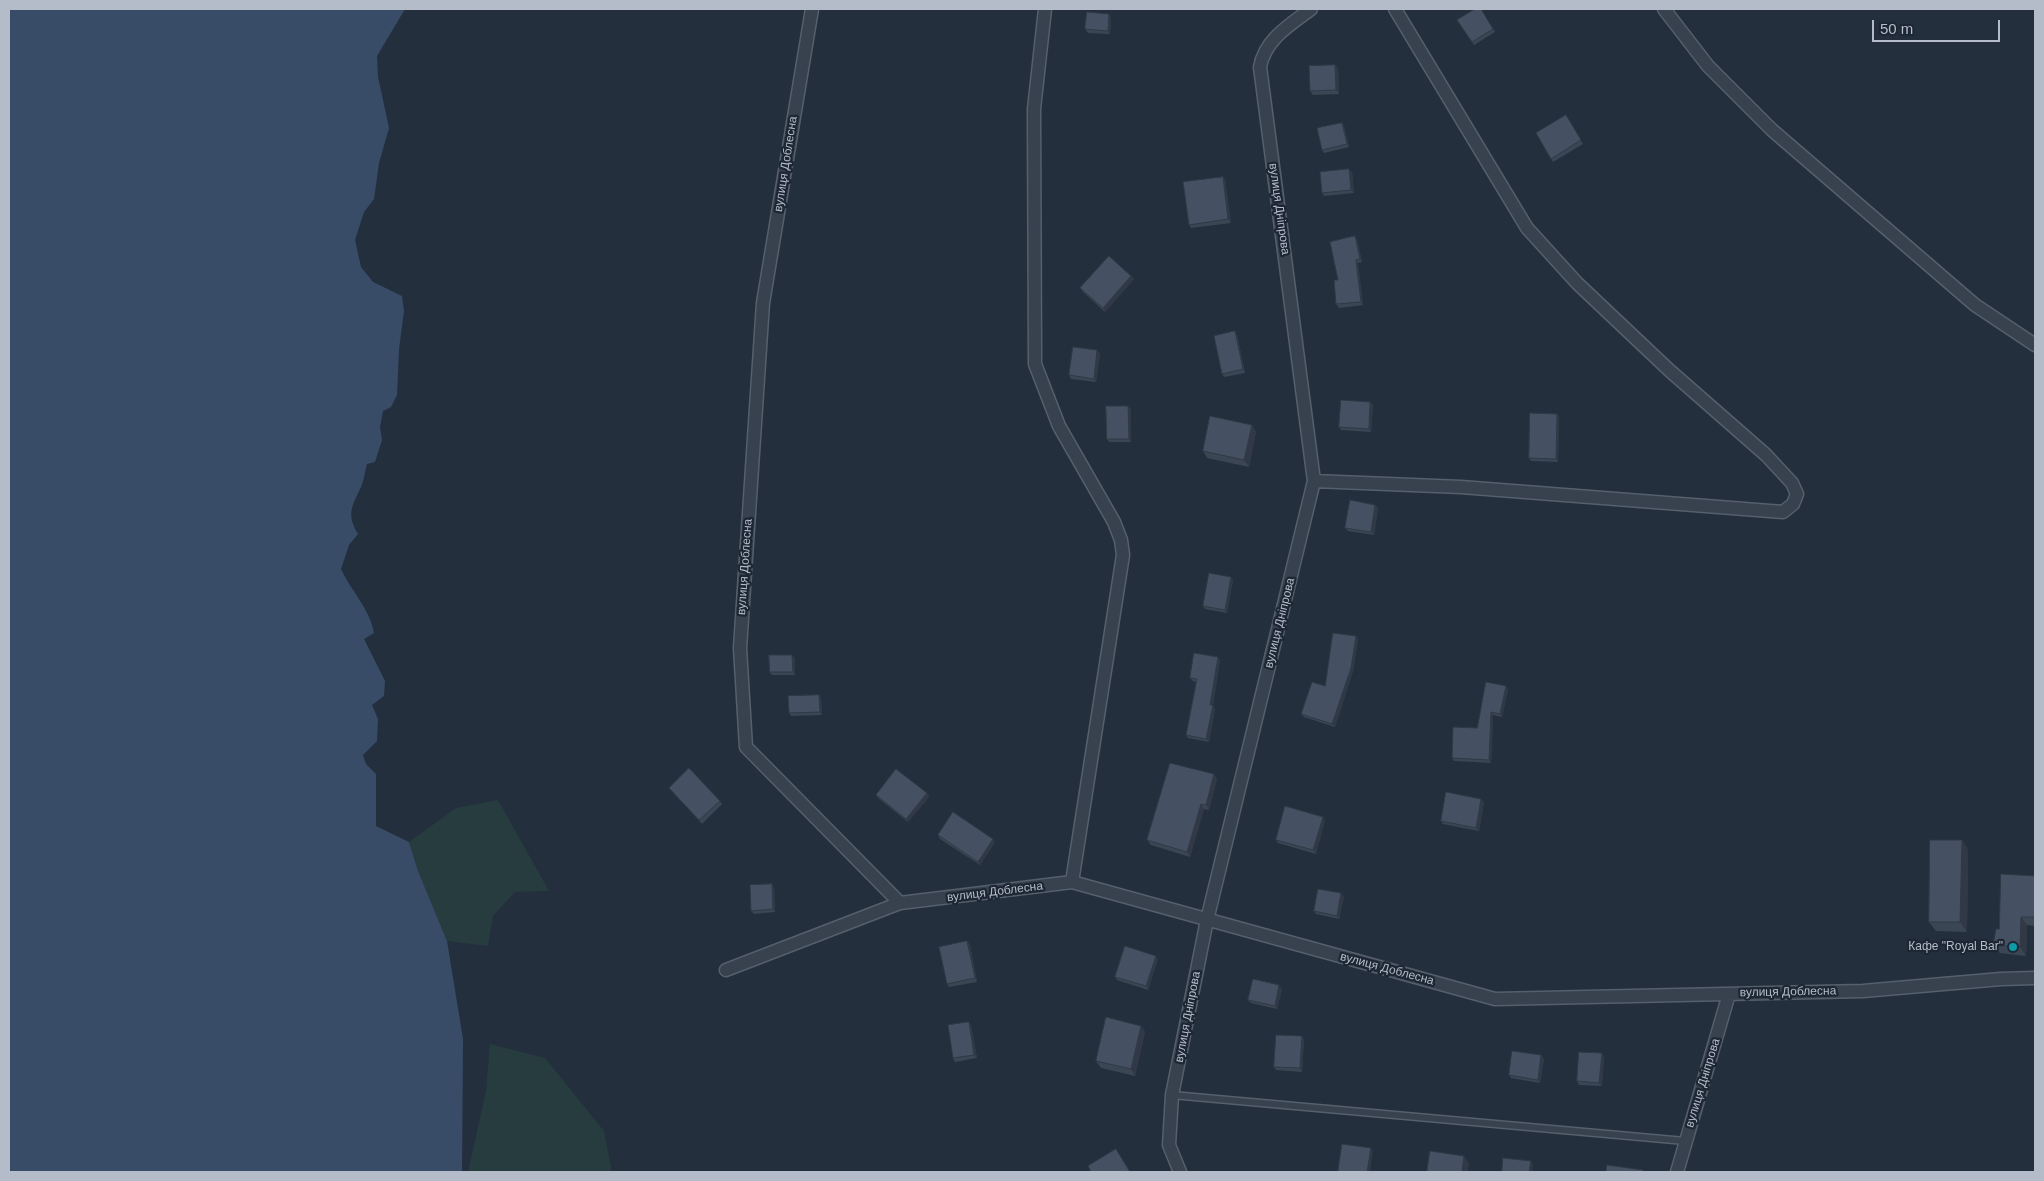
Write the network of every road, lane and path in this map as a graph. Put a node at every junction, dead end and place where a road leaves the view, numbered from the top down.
1 (812, 9) edge
2 (1045, 9) edge
3 (1311, 9) edge
4 (1395, 9) edge
5 (1664, 9) edge
6 (2035, 345) edge
7 (1314, 481) junction
8 (1072, 882) junction
9 (900, 903) junction
10 (1207, 920) junction
11 (726, 970) dead end
12 (2035, 978) edge
13 (1729, 994) junction
14 (1172, 1095) junction
15 (1685, 1141) junction
16 (1180, 1172) edge
17 (1677, 1172) edge

1 - 9 street, вулиця Доблесна
2 - 8 street
3 - 7 street, вулиця Дніпрова
4 - 7 street
5 - 6 street
7 - 10 street, вулиця Дніпрова
8 - 9 street, вулиця Доблесна
8 - 10 street, вулиця Доблесна
9 - 11 street
10 - 13 street, вулиця Доблесна
10 - 14 street, вулиця Дніпрова
12 - 13 street, вулиця Доблесна
13 - 15 street, вулиця Дніпрова
14 - 15 lane
14 - 16 street, вулиця Дніпрова
15 - 17 street, вулиця Дніпрова

